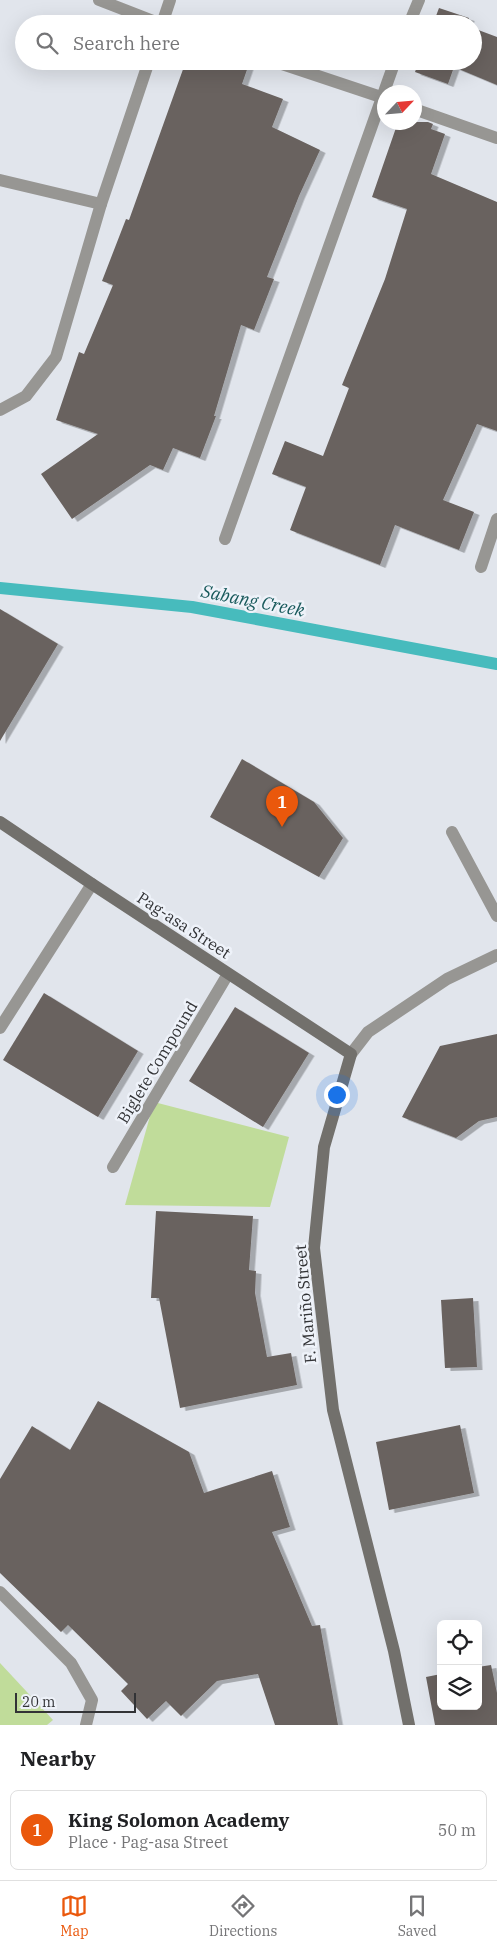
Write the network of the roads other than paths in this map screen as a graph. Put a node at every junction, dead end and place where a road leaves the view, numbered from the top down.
1 (99, 0) edge
2 (170, 0) edge
3 (418, 0) edge
4 (138, 15) edge
5 (164, 15) edge
6 (412, 15) edge
7 (146, 70) edge
8 (301, 70) edge
9 (391, 70) edge
10 (387, 85) edge
11 (377, 96) edge
12 (422, 112) edge
13 (377, 115) edge
14 (497, 138) edge
15 (0, 180) edge
16 (101, 204) junction
17 (0, 410) edge
18 (497, 519) edge
19 (225, 539) dead end
20 (481, 567) dead end
21 (0, 822) edge
22 (452, 832) dead end
23 (92, 884) junction
24 (497, 916) edge
25 (497, 955) edge
26 (228, 974) junction
27 (0, 1028) edge
28 (351, 1054) junction
29 (113, 1167) dead end
30 (0, 1592) edge
31 (86, 1725) edge
32 (409, 1725) edge

1 - 4 street
2 - 5 street
3 - 6 street
7 - 16 street
8 - 11 street
9 - 10 street
12 - 14 street
13 - 19 street
15 - 16 street
16 - 17 street
18 - 20 street
21 - 23 street, Pag-asa Street
22 - 24 street
23 - 26 street, Pag-asa Street
23 - 27 street
25 - 28 street, F. Mariño Street
26 - 28 street, Pag-asa Street
26 - 29 street, Biglete Compound
28 - 32 street, F. Mariño Street
30 - 31 street

